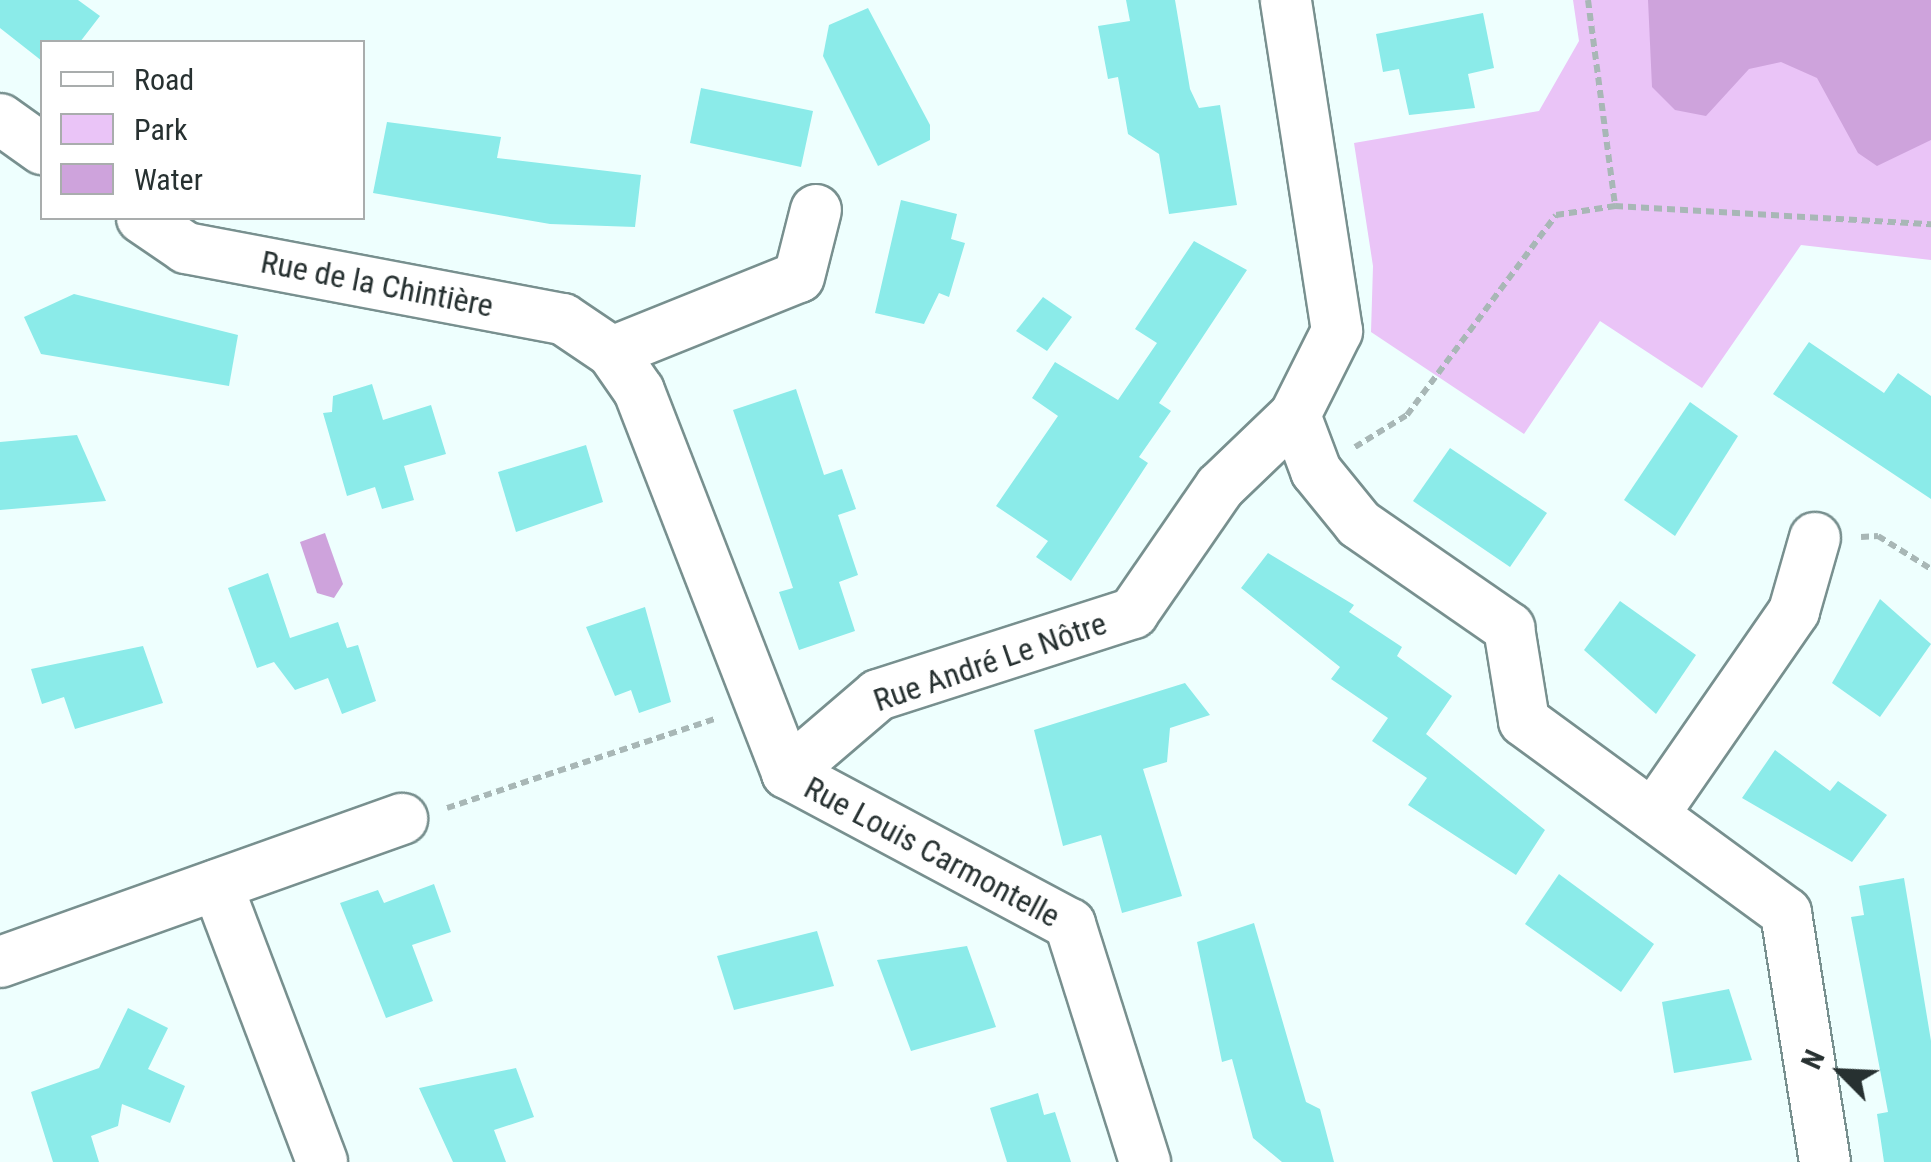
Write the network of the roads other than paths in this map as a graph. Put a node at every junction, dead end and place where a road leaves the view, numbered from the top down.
1 (1286, 0) edge
2 (0, 119) edge
3 (40, 148) edge
4 (816, 210) dead end
5 (145, 220) edge
6 (612, 352) junction
7 (1295, 415) junction
8 (1815, 538) road end
9 (787, 773) junction
10 (1654, 815) junction
11 (402, 819) road end
12 (217, 885) junction
13 (0, 962) edge
14 (322, 1162) edge
15 (1145, 1162) edge
16 (1825, 1162) edge

1 - 7 street, Rue André Le Nôtre
2 - 3 street
4 - 6 street
5 - 6 street, Rue de la Chintière
6 - 9 street, Rue de la Chintière
7 - 9 street, Rue André Le Nôtre
7 - 10 street
8 - 10 street
9 - 15 street, Rue Louis Carmontelle
10 - 16 street
11 - 12 street
12 - 13 street
12 - 14 street

